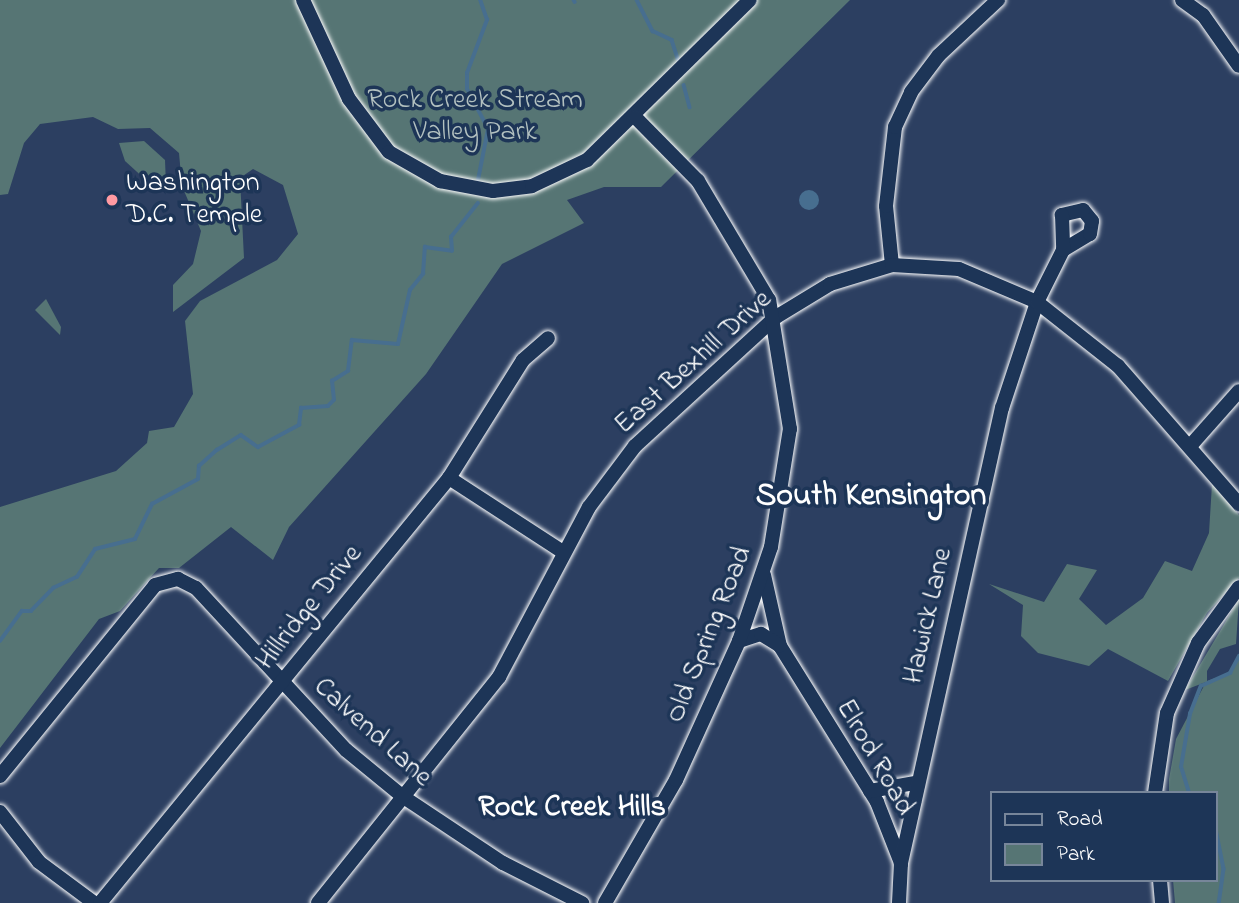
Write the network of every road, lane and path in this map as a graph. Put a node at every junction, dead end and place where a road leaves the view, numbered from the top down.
1 (303, 0) edge
2 (750, 0) edge
3 (998, 0) edge
4 (1182, 0) edge
5 (1239, 66) edge
6 (635, 117) junction
7 (1063, 250) dead end
8 (892, 265) junction
9 (1037, 302) junction
10 (776, 317) junction
11 (548, 338) dead end
12 (1239, 391) edge
13 (1191, 445) junction
14 (449, 478) junction
15 (1239, 504) edge
16 (563, 552) junction
17 (763, 574) junction
18 (1239, 587) edge
19 (739, 641) junction
20 (780, 646) junction
21 (281, 683) junction
22 (0, 776) edge
23 (915, 783) junction
24 (870, 790) junction
25 (1155, 791) edge
26 (402, 796) junction
27 (0, 812) edge
28 (901, 863) junction
29 (1160, 882) edge
30 (94, 903) edge
31 (100, 903) edge
32 (318, 903) edge
33 (582, 903) edge
34 (605, 903) edge
35 (900, 903) edge
36 (1162, 903) edge

1 - 6 street
2 - 6 street
3 - 8 street
4 - 5 street
6 - 10 street, Old Spring Road
7 - 9 street, Hawick Lane
8 - 9 street, East Bexhill Drive
8 - 10 street, East Bexhill Drive
9 - 13 street, East Bexhill Drive
9 - 23 street, Hawick Lane
10 - 16 street, East Bexhill Drive
10 - 17 street, Old Spring Road
11 - 14 street, Hillridge Drive
12 - 13 street
13 - 15 street, East Bexhill Drive
14 - 16 street
14 - 21 street, Hillridge Drive
16 - 26 street, East Bexhill Drive
17 - 19 street, Old Spring Road
17 - 20 street, Elrod Road
18 - 25 street
19 - 20 street
19 - 34 street, Old Spring Road
20 - 24 street, Elrod Road
21 - 22 street, Calvend Lane
21 - 26 street, Calvend Lane
21 - 31 street, Hillridge Drive
23 - 24 street
23 - 28 street, Hawick Lane
24 - 28 street, Elrod Road
26 - 32 street, East Bexhill Drive
26 - 33 street, Calvend Lane
27 - 30 street
28 - 35 street, Elrod Road
29 - 36 street

